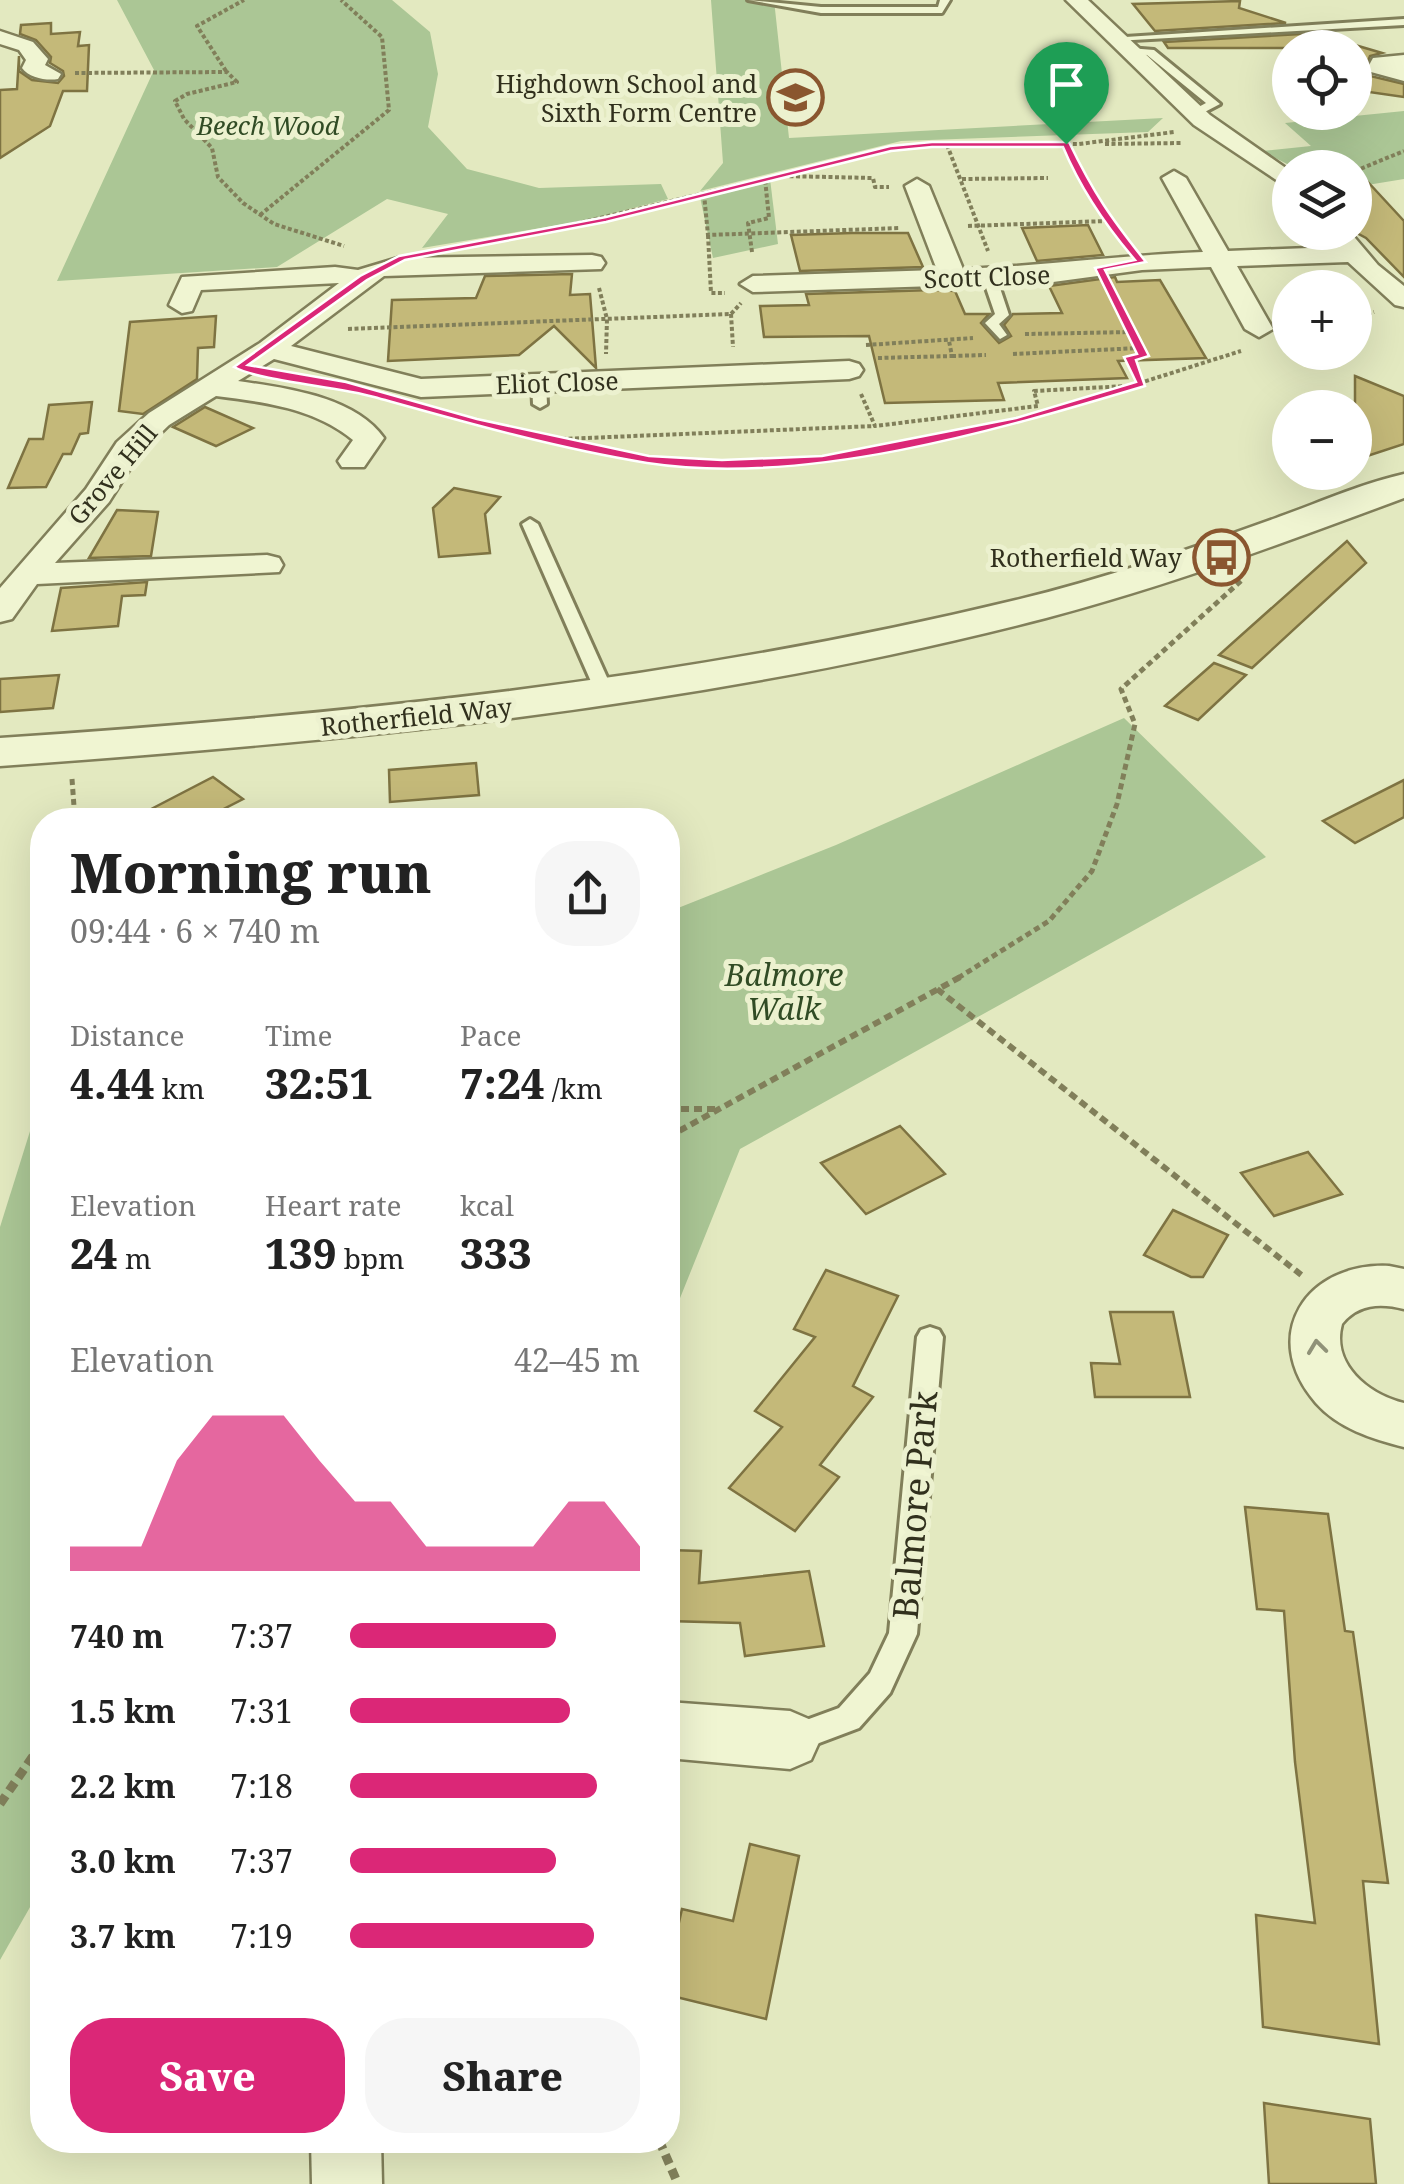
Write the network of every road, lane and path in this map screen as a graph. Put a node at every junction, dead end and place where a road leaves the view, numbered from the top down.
1 (244, 0) edge
2 (340, 0) edge
3 (753, 0) edge
4 (945, 0) edge
5 (1076, 0) edge
6 (1404, 22) edge
7 (0, 36) edge
8 (1122, 45) junction
9 (1404, 61) edge
10 (226, 72) junction
11 (72, 73) dead end
12 (50, 74) dead end
13 (1404, 75) edge
14 (1198, 117) junction
15 (1236, 143) junction
16 (947, 144) junction
17 (1066, 144) junction
18 (1079, 144) junction
19 (1404, 151) edge
20 (1372, 164) edge
21 (1272, 169) edge
22 (772, 176) junction
23 (1048, 178) dead end
24 (1174, 178) dead end
25 (764, 179) junction
26 (962, 179) junction
27 (917, 186) joint
28 (704, 194) junction
29 (260, 215) junction
30 (1106, 220) junction
31 (582, 224) junction
32 (979, 226) junction
33 (934, 228) junction
34 (526, 236) dead end
35 (750, 242) junction
36 (1352, 250) edge
37 (1355, 254) junction
38 (1220, 259) junction
39 (1142, 262) junction
40 (592, 263) junction
41 (989, 266) junction
42 (372, 267) junction
43 (1099, 268) junction
44 (953, 277) junction
45 (752, 288) junction
46 (1404, 299) edge
47 (182, 305) dead end
48 (731, 314) junction
49 (606, 319) junction
50 (1259, 329) dead end
51 (342, 330) dead end
52 (1132, 332) junction
53 (1000, 335) junction
54 (949, 341) junction
55 (750, 346) dead end
56 (1140, 348) junction
57 (270, 349) junction
58 (1241, 351) dead end
59 (990, 354) dead end
60 (1008, 354) dead end
61 (952, 356) junction
62 (851, 357) junction
63 (606, 380) junction
64 (1140, 385) junction
65 (208, 386) junction
66 (446, 413) dead end
67 (876, 426) junction
68 (547, 439) junction
69 (352, 461) dead end
70 (1404, 485) edge
71 (530, 524) dead end
72 (1269, 534) junction
73 (267, 565) dead end
74 (27, 574) junction
75 (0, 612) edge
76 (605, 693) junction
77 (0, 752) edge
78 (938, 990) junction
79 (680, 1109) edge
80 (726, 1109) junction
81 (680, 1131) edge
82 (1404, 1288) edge
83 (1332, 1300) junction
84 (930, 1337) dead end
85 (1404, 1426) edge
86 (790, 1740) joint
87 (680, 1741) edge
88 (30, 1761) edge
89 (0, 1804) edge
90 (346, 2153) edge
91 (665, 2153) edge
92 (347, 2184) edge
93 (678, 2184) edge

1 - 10 path
2 - 29 path
3 - 4 lane
5 - 8 street
6 - 8 lane
7 - 12 street
8 - 14 street
9 - 13 street
10 - 11 path
10 - 29 path
14 - 15 street
14 - 18 path
15 - 18 path
15 - 21 street
16 - 17 path
16 - 22 path
16 - 26 path
17 - 18 path
17 - 30 path
19 - 20 path
22 - 25 path
22 - 27 path
23 - 26 path
24 - 38 street
25 - 28 path
25 - 35 path
26 - 32 path
27 - 33 street
28 - 31 path
28 - 35 path
29 - 42 path
30 - 32 path
30 - 39 path
31 - 34 path
31 - 40 path
32 - 33 path
32 - 41 path
33 - 35 path
33 - 44 street
35 - 45 street
36 - 37 street
37 - 38 street, Scott Close
37 - 46 street
38 - 39 street, Scott Close
38 - 50 street
39 - 43 street, Scott Close
40 - 42 street
40 - 49 path
41 - 43 street, Scott Close
41 - 44 street, Scott Close
41 - 53 lane
42 - 47 street
42 - 57 street, Grove Hill
43 - 52 path
44 - 45 street, Scott Close
45 - 48 path
48 - 49 path
48 - 55 path
49 - 51 path
49 - 63 path
52 - 53 path
52 - 56 path
53 - 54 path
54 - 61 path
54 - 62 path
56 - 60 path
56 - 64 path
57 - 63 street, Eliot Close
57 - 65 street, Grove Hill
58 - 64 path
59 - 61 path
61 - 62 path
62 - 63 street, Eliot Close
62 - 67 path
64 - 67 path
64 - 68 path
65 - 69 street
65 - 74 street, Grove Hill
66 - 68 path
67 - 68 path
70 - 72 street, Rotherfield Way
71 - 76 lane
72 - 76 street, Rotherfield Way
72 - 78 path
73 - 74 street, Grove Hill
74 - 75 street, Grove Hill
76 - 77 street, Rotherfield Way
78 - 80 path
78 - 83 path
79 - 80 path
80 - 81 path
82 - 83 street
85 -> 83 street
84 - 86 lane, Balmore Park
86 - 87 street, Balmore Park
88 - 89 path
90 - 92 street
91 - 93 path

